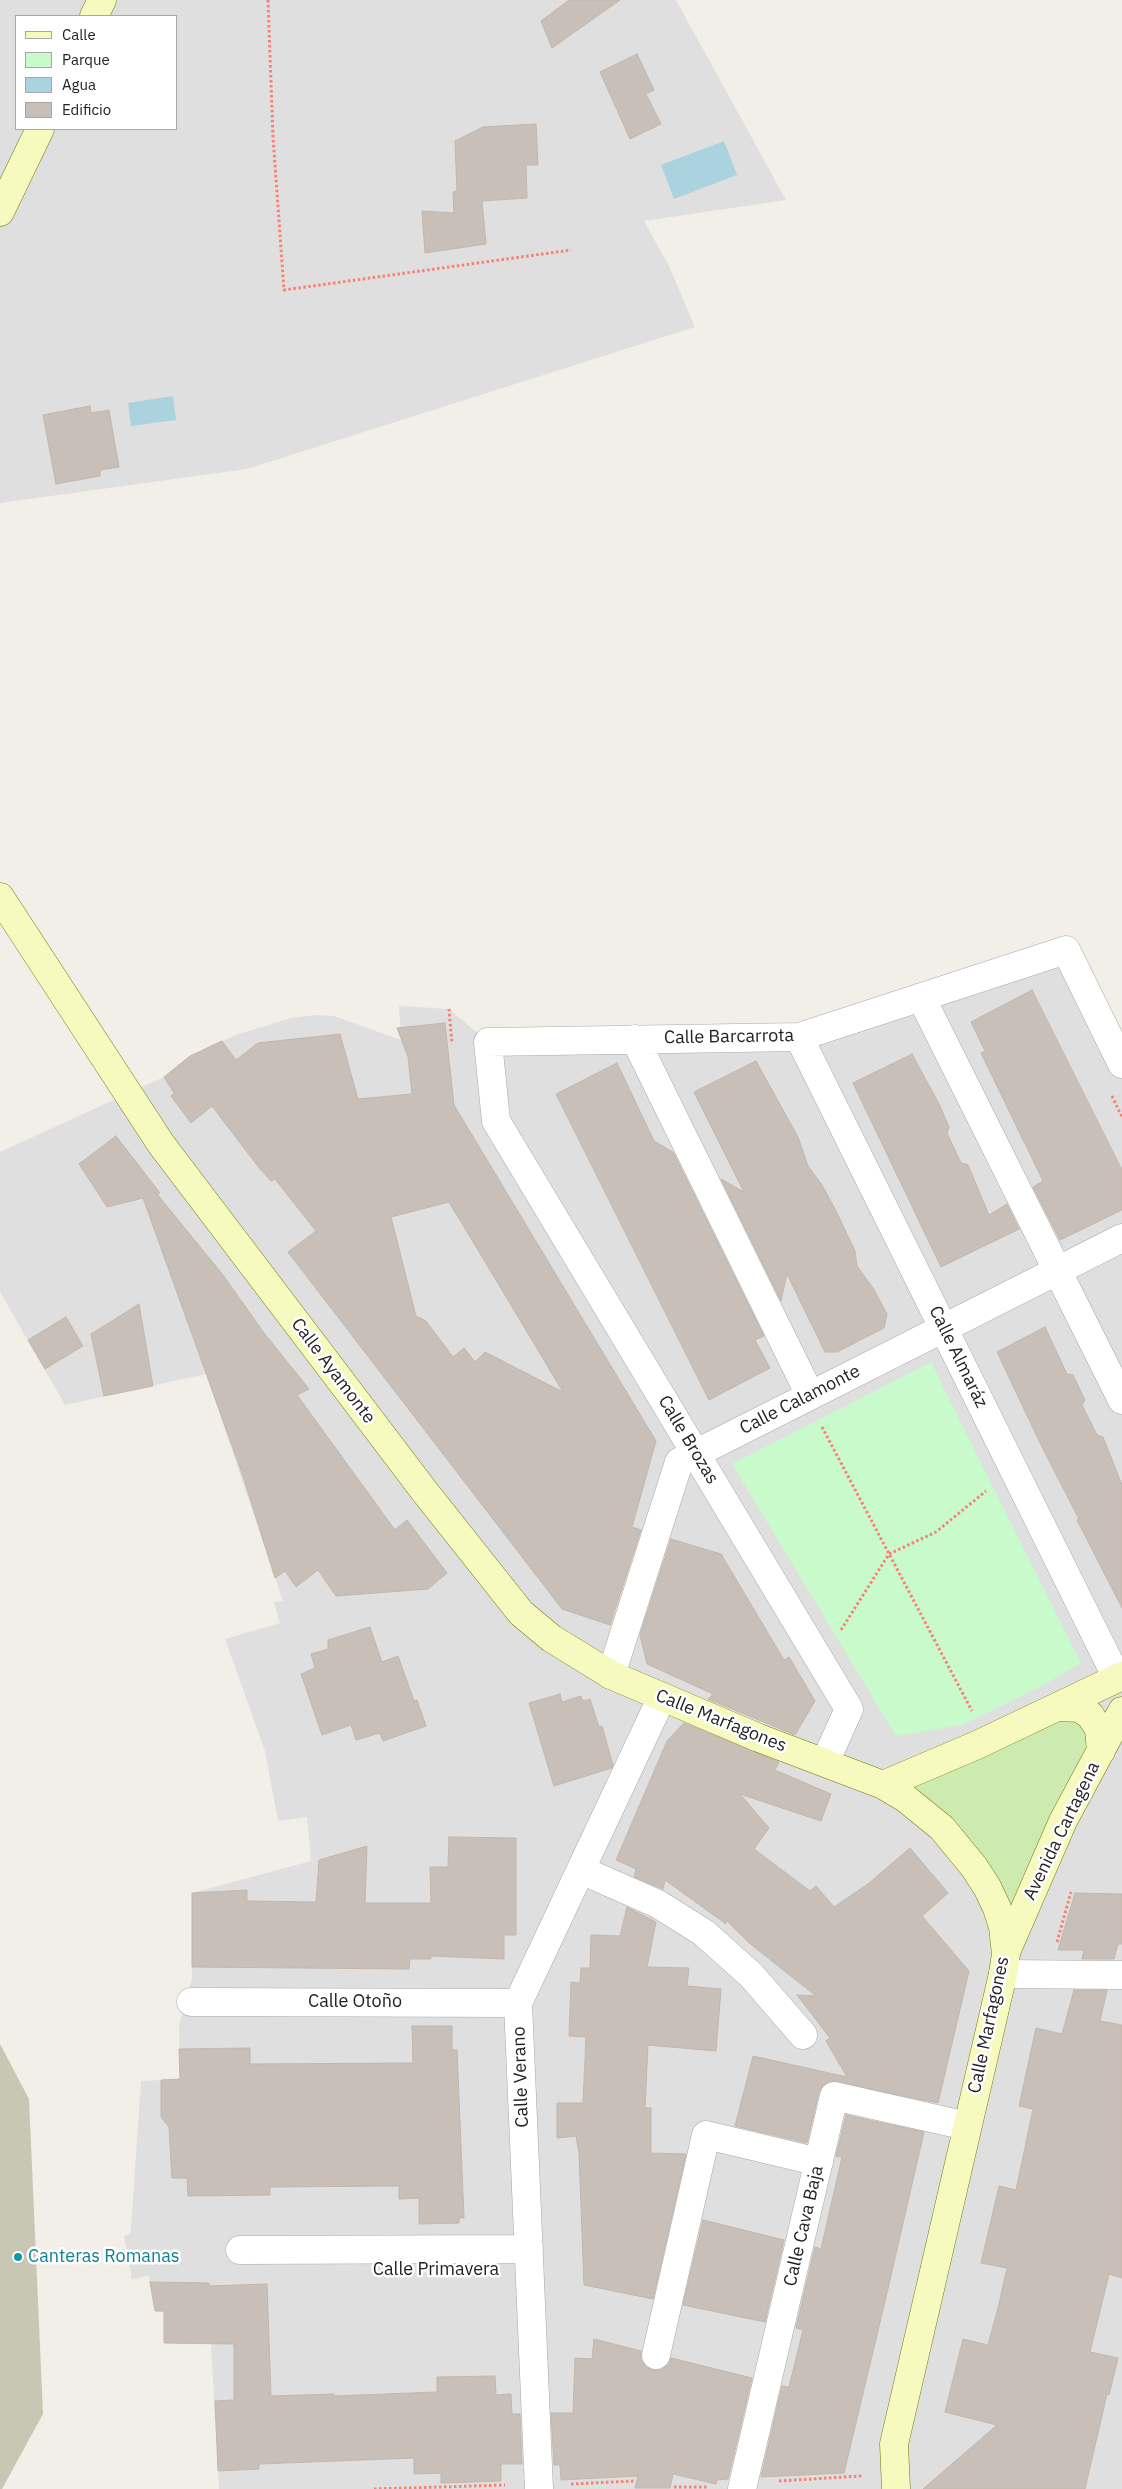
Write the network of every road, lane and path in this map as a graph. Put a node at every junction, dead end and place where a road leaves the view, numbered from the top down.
1 (102, 0) edge
2 (268, 0) edge
3 (94, 15) edge
4 (40, 130) edge
5 (0, 212) edge
6 (571, 250) dead end
7 (0, 897) edge
8 (921, 997) junction
9 (449, 1009) dead end
10 (798, 1037) junction
11 (635, 1039) junction
12 (453, 1048) dead end
13 (1122, 1064) edge
14 (496, 1121) joint
15 (1122, 1238) edge
16 (1059, 1270) junction
17 (943, 1327) junction
18 (1122, 1400) edge
19 (814, 1407) junction
20 (696, 1453) junction
21 (993, 1486) dead end
22 (889, 1554) junction
23 (836, 1637) dead end
24 (551, 1638) joint
25 (610, 1675) junction
26 (1120, 1677) edge
27 (662, 1697) junction
28 (1057, 1707) junction
29 (1122, 1711) edge
30 (976, 1718) dead end
31 (1100, 1751) junction
32 (825, 1762) junction
33 (883, 1785) junction
34 (581, 1870) junction
35 (1004, 1964) junction
36 (1122, 1974) edge
37 (191, 2002) dead end
38 (518, 2003) junction
39 (803, 2035) dead end
40 (967, 2126) junction
41 (819, 2162) junction
42 (240, 2250) dead end
43 (529, 2250) junction
44 (656, 2355) dead end
45 (634, 2481) dead end
46 (509, 2484) dead end
47 (566, 2484) dead end
48 (374, 2489) edge
49 (539, 2489) edge
50 (742, 2489) edge
51 (896, 2489) edge

1 - 3 main road
2 - 6 path
4 - 5 main road
7 - 24 main road, Calle Ayamonte
8 - 10 street, Calle Barcarrota
8 - 13 street, Calle Barcarrota
8 - 16 street
9 - 12 path
10 - 11 street, Calle Barcarrota
10 - 17 street, Calle Almaráz
11 - 14 street, Calle Barcarrota
11 - 19 street
14 - 20 street, Calle Brozas
15 - 16 street, Calle Calamonte
16 - 17 street, Calle Calamonte
16 - 18 street
17 - 19 street, Calle Calamonte
17 - 26 street, Calle Almaráz
19 - 20 street, Calle Calamonte
19 - 22 path
20 - 25 street, Calle Calamonte
20 - 32 street, Calle Brozas
21 - 22 path
22 - 23 path
22 - 30 path
24 - 25 main road, Calle Marfagones
25 - 27 main road, Calle Marfagones
26 - 28 main road
27 - 32 main road, Calle Marfagones
27 - 34 street, Calle Verano
28 - 31 main road
28 - 33 main road
29 - 31 main road, Avenida Cartagena
31 - 35 main road, Avenida Cartagena
32 - 33 main road, Calle Marfagones
33 - 35 main road, Calle Marfagones
34 - 38 street, Calle Verano
34 - 39 street
35 - 36 street
35 - 40 main road, Calle Marfagones
37 - 38 street, Calle Otoño
38 - 43 street, Calle Verano
40 - 41 street, Calle Cava Baja
40 - 51 main road, Calle Marfagones
41 - 44 street
41 - 50 street, Calle Cava Baja
42 - 43 street, Calle Primavera
43 - 49 street, Calle Verano
45 - 47 path
46 - 48 path

